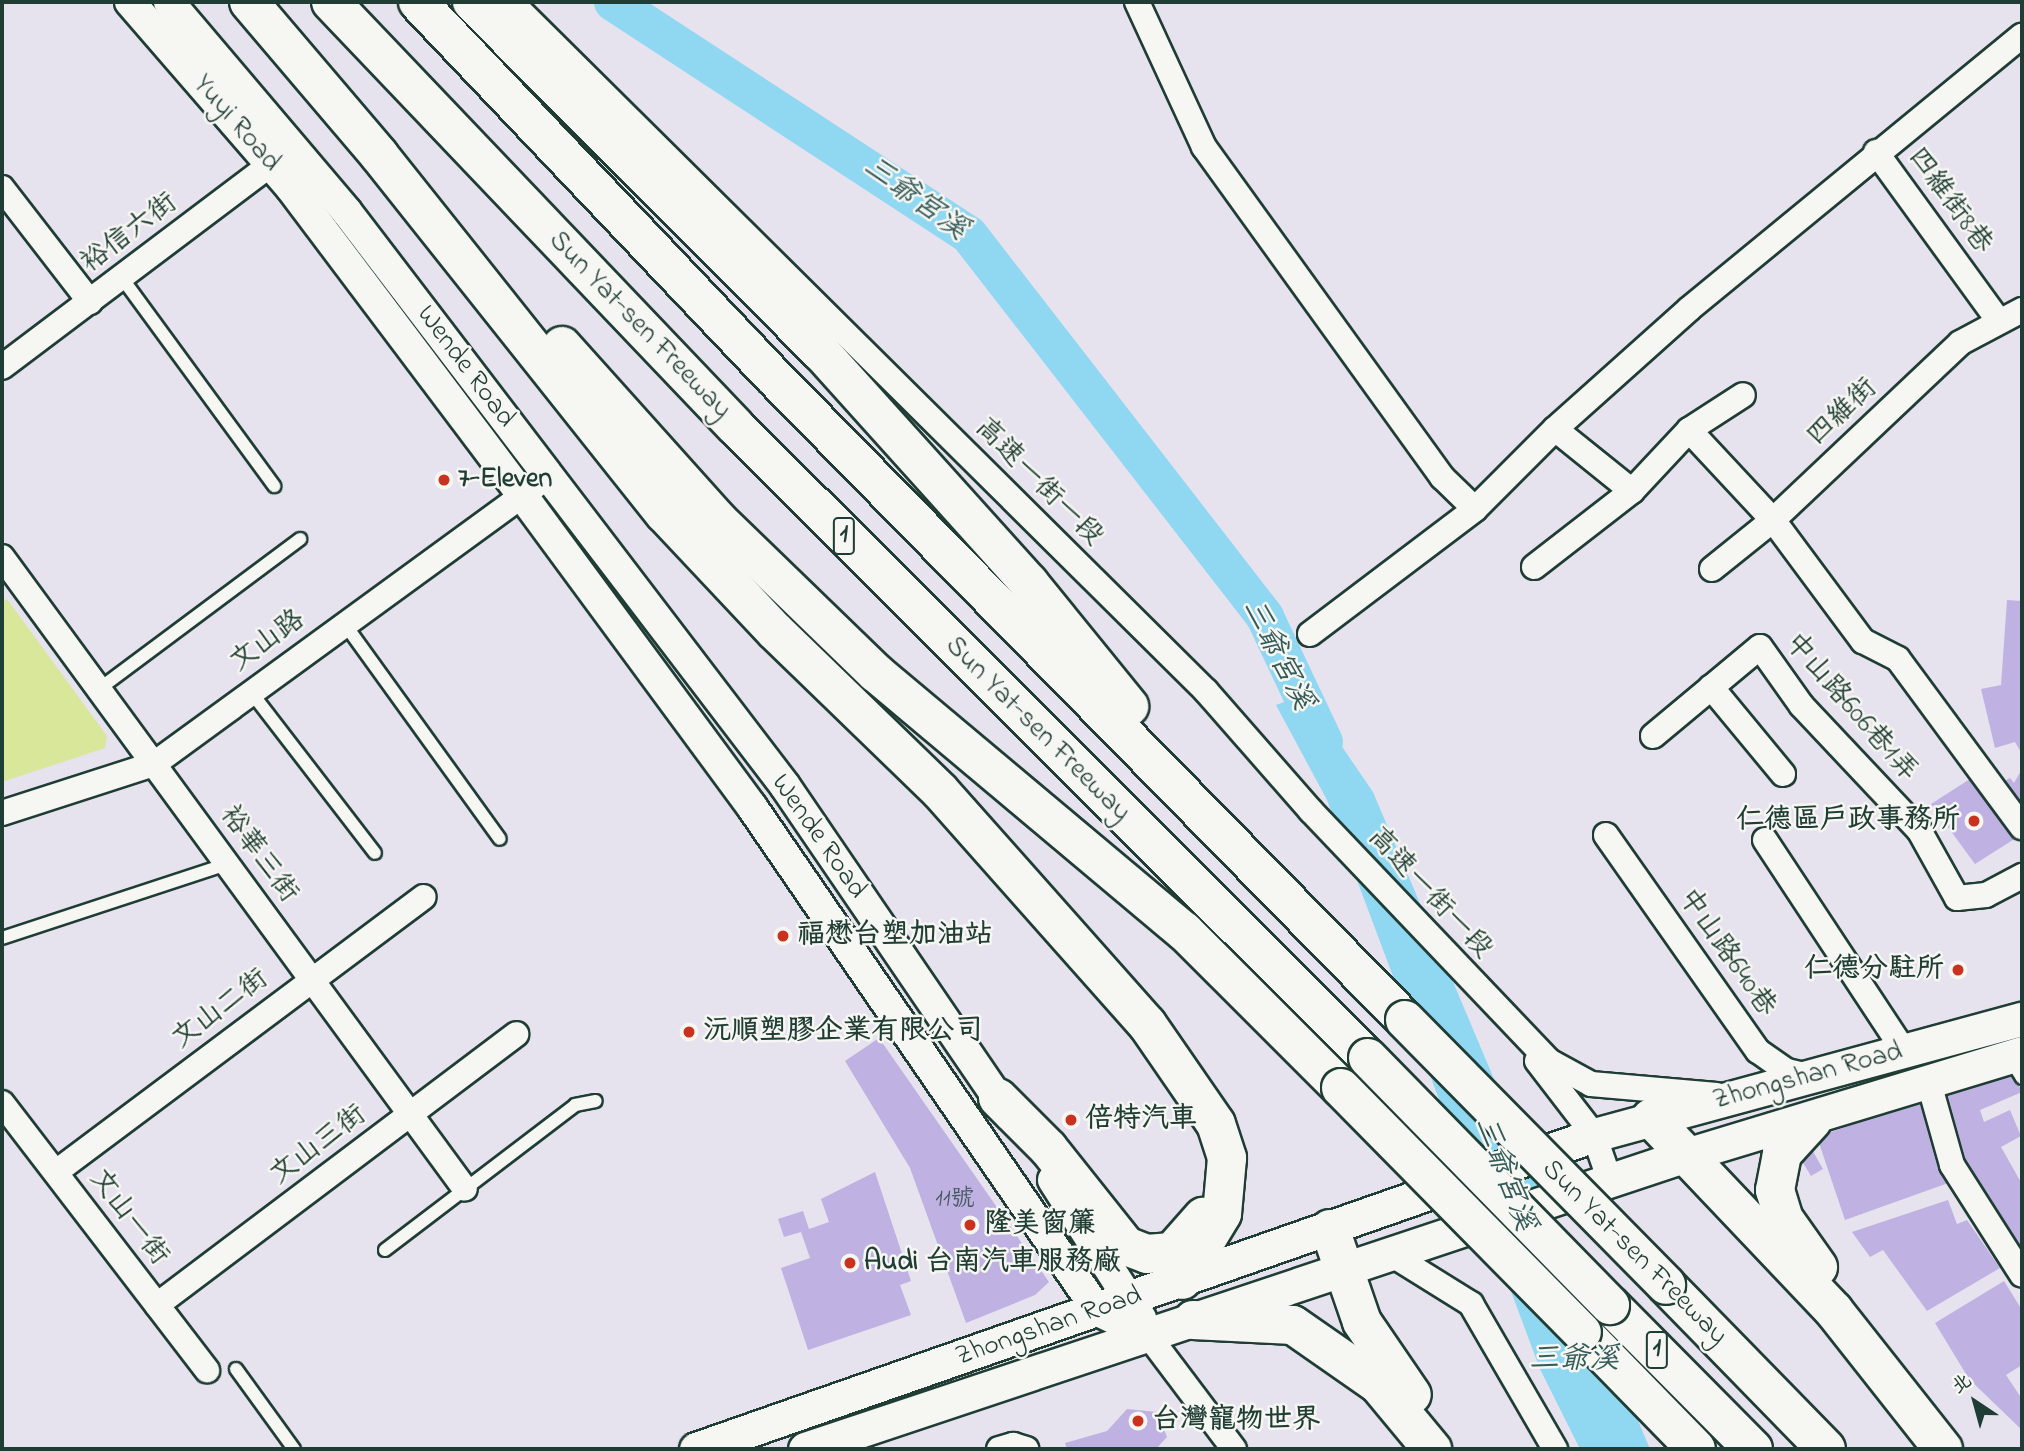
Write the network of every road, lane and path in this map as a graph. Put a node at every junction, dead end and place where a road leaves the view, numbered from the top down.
1 (130, 2) edge
2 (169, 2) edge
3 (249, 2) edge
4 (331, 2) edge
5 (418, 2) edge
6 (472, 2) edge
7 (511, 2) edge
8 (1137, 2) edge
9 (2022, 35) edge
10 (1876, 152) junction
11 (379, 155) junction
12 (282, 156) junction
13 (2, 188) edge
14 (347, 212) joint
15 (339, 249) joint
16 (122, 278) junction
17 (90, 302) junction
18 (2022, 310) edge
19 (1998, 320) junction
20 (2, 367) edge
21 (1743, 395) dead end
22 (1555, 429) junction
23 (1689, 430) junction
24 (548, 477) junction
25 (274, 486) dead end
26 (1632, 491) junction
27 (522, 495) junction
28 (1475, 509) junction
29 (1773, 520) junction
30 (300, 539) dead end
31 (2, 557) edge
32 (1534, 567) dead end
33 (1712, 569) dead end
34 (344, 624) junction
35 (1310, 634) dead end
36 (1711, 687) junction
37 (99, 689) junction
38 (251, 692) junction
39 (1653, 736) dead end
40 (153, 764) junction
41 (1783, 774) dead end
42 (2, 813) edge
43 (2022, 827) edge
44 (1606, 835) dead end
45 (500, 839) dead end
46 (1765, 839) dead end
47 (375, 853) dead end
48 (227, 864) junction
49 (2022, 876) edge
50 (424, 897) dead end
51 (1288, 903) junction
52 (2, 938) edge
53 (311, 979) junction
54 (2022, 1019) edge
55 (1507, 1022) junction
56 (516, 1034) dead end
57 (1905, 1052) junction
58 (2018, 1063) edge
59 (1817, 1078) junction
60 (1929, 1083) junction
61 (1191, 1095) junction
62 (1739, 1095) junction
63 (998, 1098) junction
64 (596, 1101) dead end
65 (411, 1115) junction
66 (6, 1116) edge
67 (1651, 1118) junction
68 (1812, 1121) junction
69 (1594, 1135) junction
70 (1686, 1155) junction
71 (56, 1172) junction
72 (1600, 1184) junction
73 (465, 1189) junction
74 (1330, 1228) junction
75 (385, 1250) dead end
76 (1394, 1256) junction
77 (1344, 1271) junction
78 (2022, 1275) edge
79 (1182, 1280) junction
80 (1132, 1297) junction
81 (157, 1305) junction
82 (1098, 1311) junction
83 (1834, 1311) junction
84 (1193, 1320) junction
85 (1148, 1335) junction
86 (236, 1369) dead end
87 (207, 1370) dead end
88 (1887, 1378) junction
89 (1685, 1437) edge
90 (294, 1449) edge
91 (696, 1449) edge
92 (805, 1449) edge
93 (999, 1449) edge
94 (1026, 1449) edge
95 (1234, 1449) edge
96 (1432, 1449) edge
97 (1450, 1449) edge
98 (1555, 1449) edge
99 (1753, 1449) edge
100 (1826, 1449) edge
101 (1943, 1449) edge
102 (1965, 1449) edge

1 - 12 street, Yuyi Road
2 - 12 street, Yuyi Road
3 - 11 highway
4 - 99 highway, Sun Yat-sen Freeway / 1, bridge
5 - 51 highway, Sun Yat-sen Freeway / 1
6 - 51 highway
7 - 55 street, 高速一街一段
8 - 28 street
9 - 10 street
10 - 19 street, 四維街8巷
10 - 22 street
11 - 61 highway
11 - 89 highway, bridge
12 - 14 street, Yuyi Road
12 - 15 street, Yuyi Road
12 - 16 street, 裕信六街
13 - 17 street
14 - 24 street, Wende Road
15 - 27 street, Wende Road
16 - 17 street, 裕信六街
16 - 25 lane
17 - 20 street, 裕信六街
18 - 19 street, 四維街
19 - 29 street, 四維街
21 - 23 street
22 - 26 street
22 - 28 street
23 - 26 street
23 - 29 street
24 - 27 street, 文山路
24 - 63 street, Wende Road
26 - 32 street
27 - 34 street, 文山路
27 - 82 street, Wende Road
28 - 35 street
29 - 33 street, 四維街
29 - 43 street
30 - 37 lane
31 - 37 street, 裕華三街
34 - 38 street, 文山路
34 - 45 lane
36 - 39 street, 中山路606巷1弄
36 - 41 street
36 - 49 street, 中山路606巷1弄
37 - 40 street, 裕華三街
38 - 40 street, 文山路
38 - 47 lane
40 - 42 street, 文山路
40 - 48 street, 裕華三街
44 - 59 street, 中山路640巷
46 - 57 street
48 - 52 lane
48 - 53 street, 裕華三街
50 - 53 street, 文山二街
51 - 100 highway, Sun Yat-sen Freeway / 1, bridge
53 - 65 street, 裕華三街
53 - 71 street, 文山二街
54 - 57 main road, Zhongshan Road
55 - 62 street, 高速一街一段
55 - 69 street, 高速一街一段
56 - 65 street, 文山三街
57 - 59 main road, Zhongshan Road
58 - 60 main road, Zhongshan Road
59 - 62 main road, Zhongshan Road
60 - 68 main road, Zhongshan Road
60 - 78 street
61 - 63 highway
61 - 79 highway
62 - 67 main road, Zhongshan Road
63 - 80 street, Wende Road
64 - 73 lane
65 - 73 street, 裕華三街
65 - 81 street, 文山三街
66 - 71 street, 文山一街
67 - 69 main road, Zhongshan Road
67 - 70 highway
68 - 70 main road, Zhongshan Road
68 - 83 highway
69 - 72 street, 高速一街一段
69 - 74 main road, Zhongshan Road, bridge
70 - 72 main road, Zhongshan Road
70 - 83 highway
71 - 81 street, 文山一街
72 - 76 main road, Zhongshan Road, bridge
73 - 75 lane
74 - 77 highway
74 - 79 main road, Zhongshan Road
76 - 77 main road, Zhongshan Road
76 - 98 street
77 - 84 main road, Zhongshan Road
77 - 97 highway
79 - 80 main road, Zhongshan Road
80 - 82 main road, Zhongshan Road
80 - 85 street, Wende Road
81 - 87 street, 文山一街
82 - 85 street, Wende Road
82 - 91 main road, Zhongshan Road
83 - 88 highway
84 - 85 main road, Zhongshan Road
84 - 96 highway
85 - 92 main road, Zhongshan Road
85 - 95 street
86 - 90 lane
88 - 101 highway
88 - 102 highway
93 - 94 street

